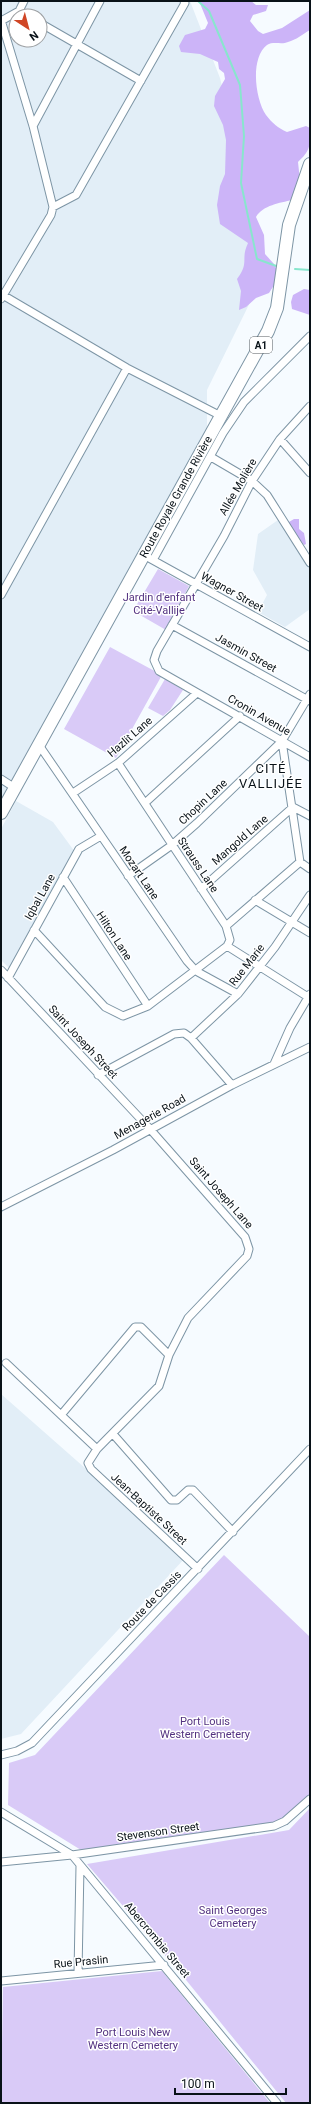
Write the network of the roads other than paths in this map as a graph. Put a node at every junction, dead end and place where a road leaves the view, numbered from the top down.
1 (100, 1) edge
2 (184, 1) edge
3 (1, 20) edge
4 (48, 28) edge
5 (76, 44) junction
6 (141, 81) junction
7 (33, 126) junction
8 (309, 169) edge
9 (53, 206) junction
10 (2, 296) edge
11 (310, 336) edge
12 (127, 368) junction
13 (310, 406) edge
14 (221, 416) junction
15 (280, 439) junction
16 (211, 457) junction
17 (310, 473) edge
18 (252, 480) junction
19 (148, 558) junction
20 (310, 563) edge
21 (196, 585) junction
22 (1, 595) edge
23 (172, 625) junction
24 (310, 647) edge
25 (197, 693) junction
26 (309, 698) edge
27 (240, 716) junction
28 (282, 741) junction
29 (39, 745) junction
30 (310, 757) edge
31 (118, 763) junction
32 (1, 779) edge
33 (15, 788) junction
34 (73, 793) junction
35 (145, 803) junction
36 (293, 807) junction
37 (1, 813) edge
38 (310, 816) edge
39 (101, 836) junction
40 (172, 845) junction
41 (300, 862) junction
42 (310, 868) edge
43 (128, 876) junction
44 (63, 877) junction
45 (201, 889) junction
46 (310, 895) edge
47 (255, 900) junction
48 (292, 922) junction
49 (226, 926) junction
50 (34, 930) junction
51 (310, 933) edge
52 (228, 943) junction
53 (260, 967) junction
54 (1, 970) edge
55 (196, 971) junction
56 (8, 978) junction
57 (238, 994) junction
58 (309, 996) edge
59 (148, 1006) junction
60 (190, 1038) junction
61 (310, 1047) edge
62 (274, 1064) junction
63 (98, 1074) junction
64 (232, 1085) junction
65 (150, 1130) junction
66 (1, 1207) edge
67 (169, 1355) junction
68 (6, 1362) dead end
69 (61, 1415) junction
70 (113, 1434) junction
71 (97, 1449) junction
72 (310, 1449) edge
73 (88, 1463) joint
74 (233, 1532) junction
75 (198, 1569) junction
76 (1, 1755) edge
77 (310, 1799) edge
78 (1, 1812) edge
79 (72, 1855) junction
80 (1, 1862) edge
81 (80, 1866) junction
82 (164, 1965) junction
83 (78, 1973) junction
84 (1, 1981) edge
85 (277, 2103) edge

1 - 5 street
2 - 6 street
3 - 7 street
4 - 5 street
5 - 6 street
5 - 7 street
6 - 9 street
7 - 9 street
8 - 14 main road, Route Royale Grande Rivière / A1
9 - 10 street
10 - 12 street
11 - 16 street
12 - 14 street
12 - 22 street
13 - 15 street, Allée Molière
14 - 19 main road, Route Royale Grande Rivière / A1
15 - 17 street
15 - 18 street, Allée Molière
16 - 18 street
16 - 19 street
18 - 20 street
18 - 21 street, Allée Molière
19 - 21 street, Wagner Street
19 - 29 main road, Route Royale Grande Rivière / A1
21 - 23 street, Allée Molière
21 - 24 street, Wagner Street
23 - 25 street, Cronin Avenue
23 - 26 street, Jasmin Street
25 - 27 street, Cronin Avenue
25 - 31 street, Hazlit Lane
26 - 28 street, Chopin Lane
27 - 28 street, Cronin Avenue
27 - 35 street
28 - 30 street, Cronin Avenue
28 - 36 street
28 - 40 street, Chopin Lane
29 - 33 main road, Route Royale Grande Rivière / A1
29 - 34 street, Mozart Lane
31 - 34 street, Hazlit Lane
31 - 35 street, Strauss Lane
32 - 33 street
33 - 37 main road, Route Royale Grande Rivière / A1
34 - 39 street, Mozart Lane
35 - 40 street, Strauss Lane
36 - 38 street
36 - 41 street
36 - 45 street, Mangold Lane
39 - 43 street, Mozart Lane
39 - 44 street, Iqbal Lane
40 - 43 street, Chopin Lane
40 - 45 street, Strauss Lane
41 - 42 street
41 - 47 street
43 - 55 street, Mozart Lane
44 - 50 street, Iqbal Lane
44 - 59 street, Hilton Lane
45 - 49 street, Strauss Lane
46 - 48 street, Rue Marie
47 - 48 street
47 - 49 street
48 - 51 street
48 - 53 street, Rue Marie
49 - 52 street, Strauss Lane
50 - 56 street, Iqbal Lane
50 - 59 street
52 - 53 street
52 - 55 street
53 - 57 street, Rue Marie
53 - 58 street
54 - 56 street, Saint Joseph Street
55 - 57 street, Mozart Lane
55 - 59 street
56 - 63 street, Saint Joseph Street
57 - 60 street, Rue Marie
58 - 62 street
60 - 63 street
60 - 64 street
61 - 62 street, Menagerie Road
62 - 64 street, Menagerie Road
63 - 65 street, Saint Joseph Street
64 - 65 street, Menagerie Road
65 - 66 street, Menagerie Road
65 - 67 street, Saint Joseph Lane
67 - 69 street
67 - 70 street, Saint Joseph Lane
68 - 69 street
69 - 71 street
70 - 71 street, Saint Joseph Lane
70 - 74 street
71 - 73 street, Saint Joseph Lane
72 - 74 street, Route de Cassis
73 - 75 street, Jean-Baptiste Street
74 - 75 street, Route de Cassis
75 - 76 street, Route de Cassis
77 - 79 street, Stevenson Street
78 - 79 street, Abercrombie Street
79 - 80 street, Stevenson Street
79 - 81 street, Abercrombie Street
81 - 82 street, Abercrombie Street
81 - 83 street
82 - 83 street, Rue Praslin
82 - 85 street, Abercrombie Street
83 - 84 street, Rue Praslin

